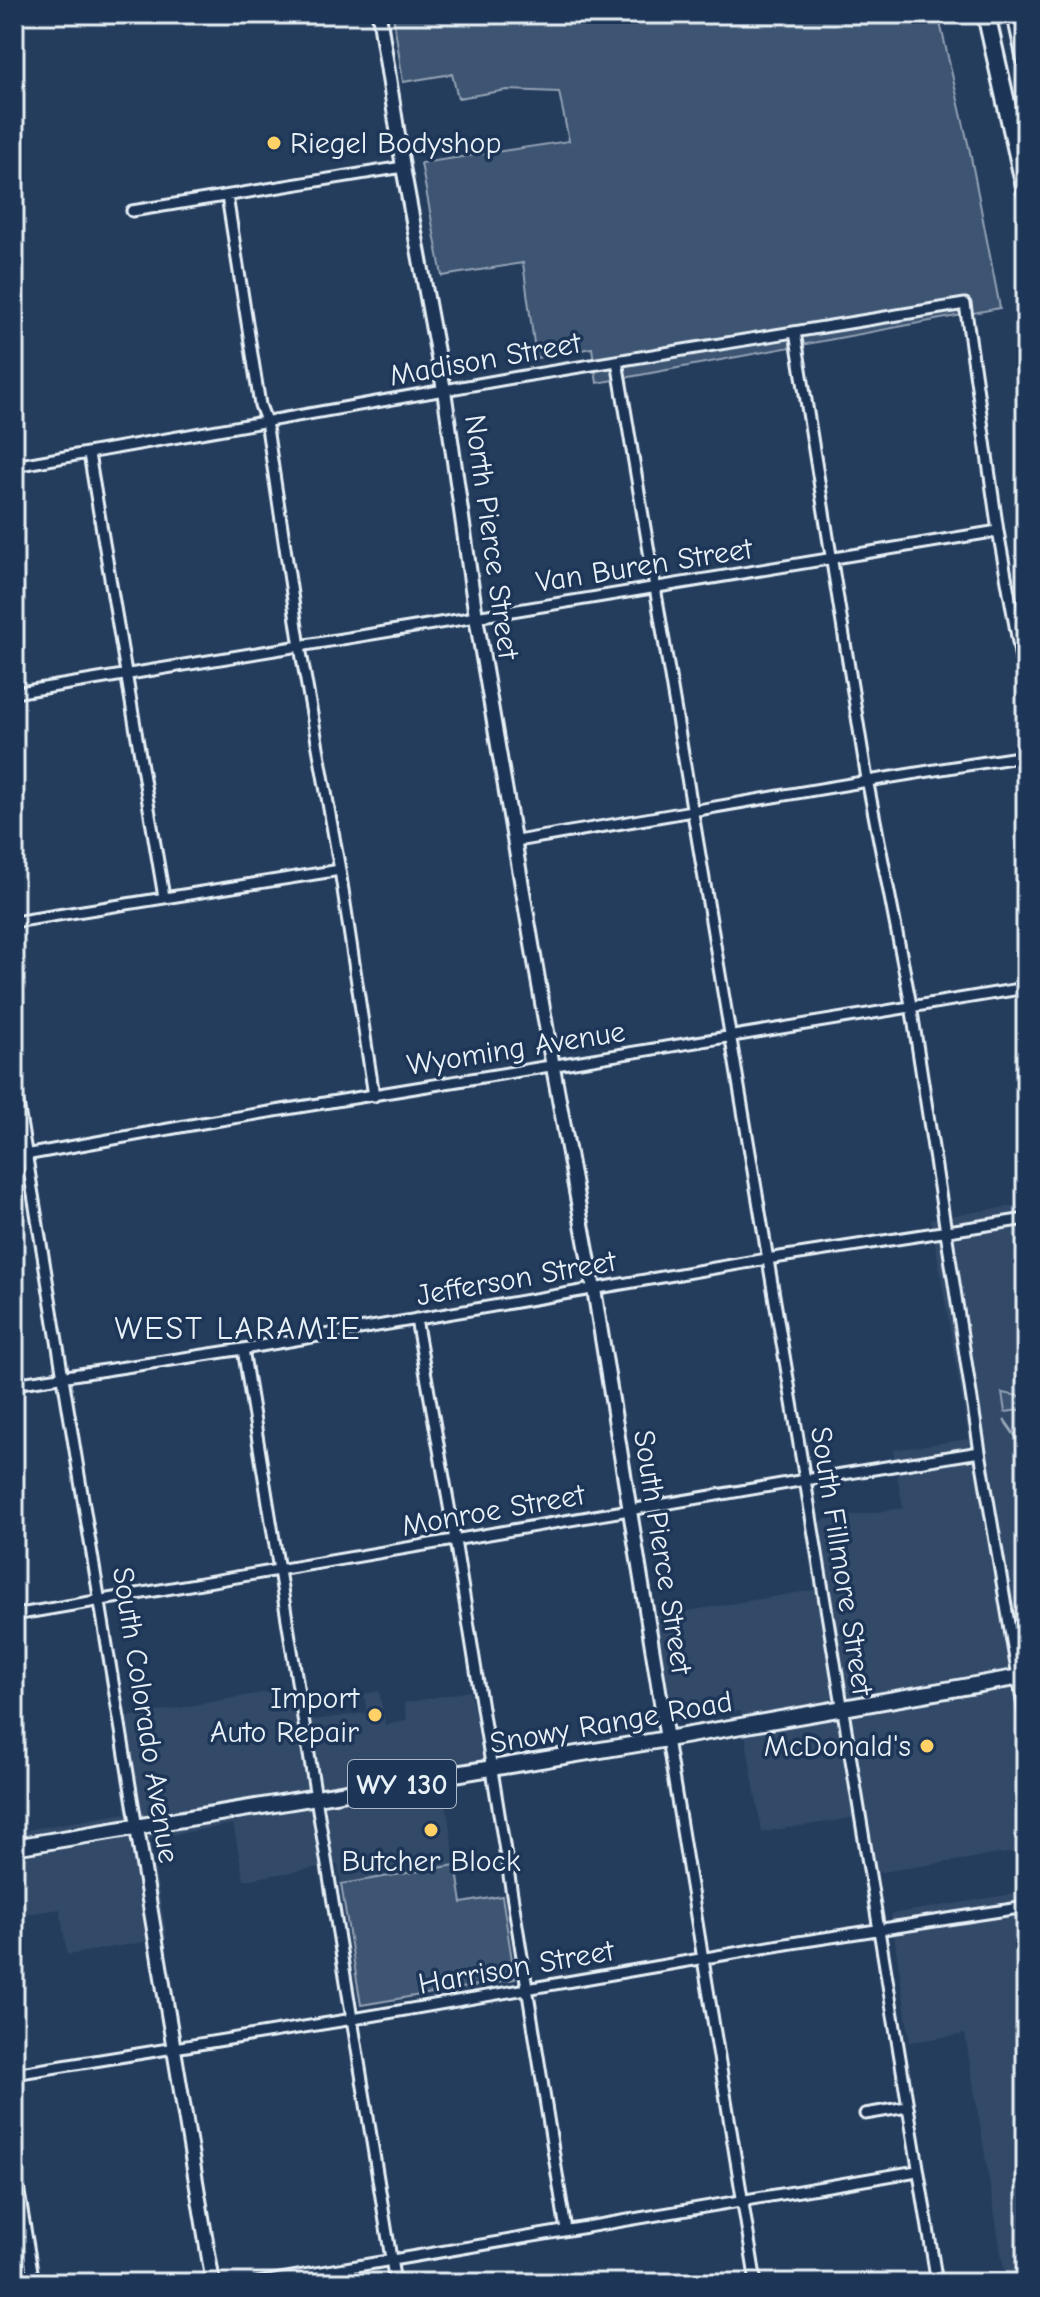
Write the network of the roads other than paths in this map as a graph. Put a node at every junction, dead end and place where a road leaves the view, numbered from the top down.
1 (379, 14) edge
2 (986, 14) edge
3 (1016, 14) edge
4 (1026, 60) edge
5 (403, 167) junction
6 (1026, 191) edge
7 (227, 196) junction
8 (132, 211) dead end
9 (795, 332) junction
10 (617, 361) junction
11 (444, 390) junction
12 (266, 421) junction
13 (89, 454) junction
14 (14, 466) edge
15 (998, 531) junction
16 (830, 559) junction
17 (656, 587) junction
18 (476, 617) junction
19 (300, 647) junction
20 (126, 674) junction
21 (1026, 687) edge
22 (14, 693) edge
23 (1026, 756) edge
24 (867, 779) junction
25 (693, 811) junction
26 (516, 841) junction
27 (340, 870) junction
28 (164, 897) junction
29 (14, 922) edge
30 (1026, 988) edge
31 (911, 1005) junction
32 (730, 1037) junction
33 (553, 1067) junction
34 (14, 1079) edge
35 (374, 1096) junction
36 (28, 1155) junction
37 (14, 1157) edge
38 (1026, 1219) edge
39 (947, 1232) junction
40 (767, 1259) junction
41 (594, 1289) junction
42 (416, 1319) junction
43 (243, 1349) junction
44 (62, 1377) junction
45 (14, 1384) edge
46 (980, 1452) junction
47 (805, 1480) junction
48 (630, 1511) junction
49 (455, 1540) junction
50 (279, 1570) junction
51 (101, 1601) junction
52 (14, 1615) edge
53 (1022, 1677) edge
54 (842, 1708) junction
55 (1026, 1724) edge
56 (667, 1739) junction
57 (491, 1769) junction
58 (316, 1798) junction
59 (137, 1828) junction
60 (14, 1847) edge
61 (1026, 1907) edge
62 (879, 1930) junction
63 (704, 1959) junction
64 (527, 1988) junction
65 (353, 2019) junction
66 (174, 2047) junction
67 (14, 2074) edge
68 (907, 2107) junction
69 (865, 2114) dead end
70 (14, 2162) edge
71 (917, 2171) junction
72 (743, 2201) junction
73 (566, 2230) junction
74 (392, 2261) junction
75 (34, 2283) edge
76 (213, 2283) edge
77 (257, 2283) edge
78 (395, 2283) edge
79 (756, 2283) edge
80 (937, 2283) edge

1 - 5 main road, North Pierce Street
2 - 6 highway
3 - 4 highway
5 - 7 street
5 - 11 main road, North Pierce Street
7 - 8 street
7 - 12 street
9 - 10 street, Madison Street
9 - 15 street, Madison Street
9 - 16 street
10 - 11 street, Madison Street
10 - 17 street, South Fillmore Street
11 - 12 street, Madison Street
11 - 18 main road, North Pierce Street
12 - 13 street, Madison Street
12 - 19 street
13 - 14 street, Madison Street
13 - 20 street
15 - 16 street, Van Buren Street
15 - 21 street
16 - 17 street, Van Buren Street
16 - 24 street
17 - 18 street, Van Buren Street
17 - 25 street, South Fillmore Street
18 - 19 street, Van Buren Street
18 - 26 main road, North Pierce Street
19 - 20 street, Van Buren Street
19 - 27 street
20 - 22 street, Van Buren Street
20 - 28 street
23 - 24 street
24 - 25 street
24 - 31 street
25 - 26 street
25 - 32 street, South Fillmore Street
26 - 33 main road, North Pierce Street
27 - 28 street
27 - 35 street
28 - 29 street
30 - 31 street, Wyoming Avenue
31 - 32 street, Wyoming Avenue
31 - 39 street
32 - 33 street, Wyoming Avenue
32 - 40 street, South Fillmore Street
33 - 35 street, Wyoming Avenue
33 - 41 main road, South Pierce Street
34 - 36 street, South Colorado Avenue
35 - 36 street, Wyoming Avenue
36 - 37 street, Wyoming Avenue
36 - 44 street, South Colorado Avenue
38 - 39 street, Jefferson Street
39 - 40 street, Jefferson Street
39 - 46 street
40 - 41 street, Jefferson Street
40 - 47 street, South Fillmore Street
41 - 42 street, Jefferson Street
41 - 48 main road, South Pierce Street
42 - 43 street, Jefferson Street
42 - 49 street
43 - 44 street, Jefferson Street
43 - 50 street
44 - 45 street, Jefferson Street
44 - 51 street, South Colorado Avenue
46 - 47 street, Monroe Street
46 - 53 street
47 - 48 street, Monroe Street
47 - 54 street, South Fillmore Street
48 - 49 street, Monroe Street
48 - 56 main road, South Pierce Street
49 - 50 street, Monroe Street
49 - 57 street
50 - 51 street, Monroe Street
50 - 58 street
51 - 52 street, Monroe Street
51 - 59 street, South Colorado Avenue
53 - 54 main road, Snowy Range Road / WY 130
53 - 55 street
54 - 56 main road, Snowy Range Road / WY 130
54 - 62 street, South Fillmore Street
56 - 57 main road, Snowy Range Road / WY 130
56 - 63 street, South Pierce Street
57 - 58 main road, Snowy Range Road / WY 130
57 - 64 street
58 - 59 main road, Snowy Range Road / WY 130
58 - 65 street
59 - 60 main road, Snowy Range Road / WY 130
59 - 66 main road, South Colorado Avenue
61 - 62 street, Harrison Street
62 - 63 street, Harrison Street
62 - 68 street, South Fillmore Street
63 - 64 street, Harrison Street
63 - 72 street, South Pierce Street
64 - 65 street, Harrison Street
64 - 73 street
65 - 66 street, Harrison Street
65 - 74 street
66 - 67 street, Harrison Street
66 - 76 main road, South Colorado Avenue
68 - 69 street
68 - 71 street, South Fillmore Street
70 - 75 street
71 - 72 street
71 - 80 street, South Fillmore Street
72 - 73 street
72 - 79 street, South Pierce Street
73 - 74 street
74 - 77 street
74 - 78 street

